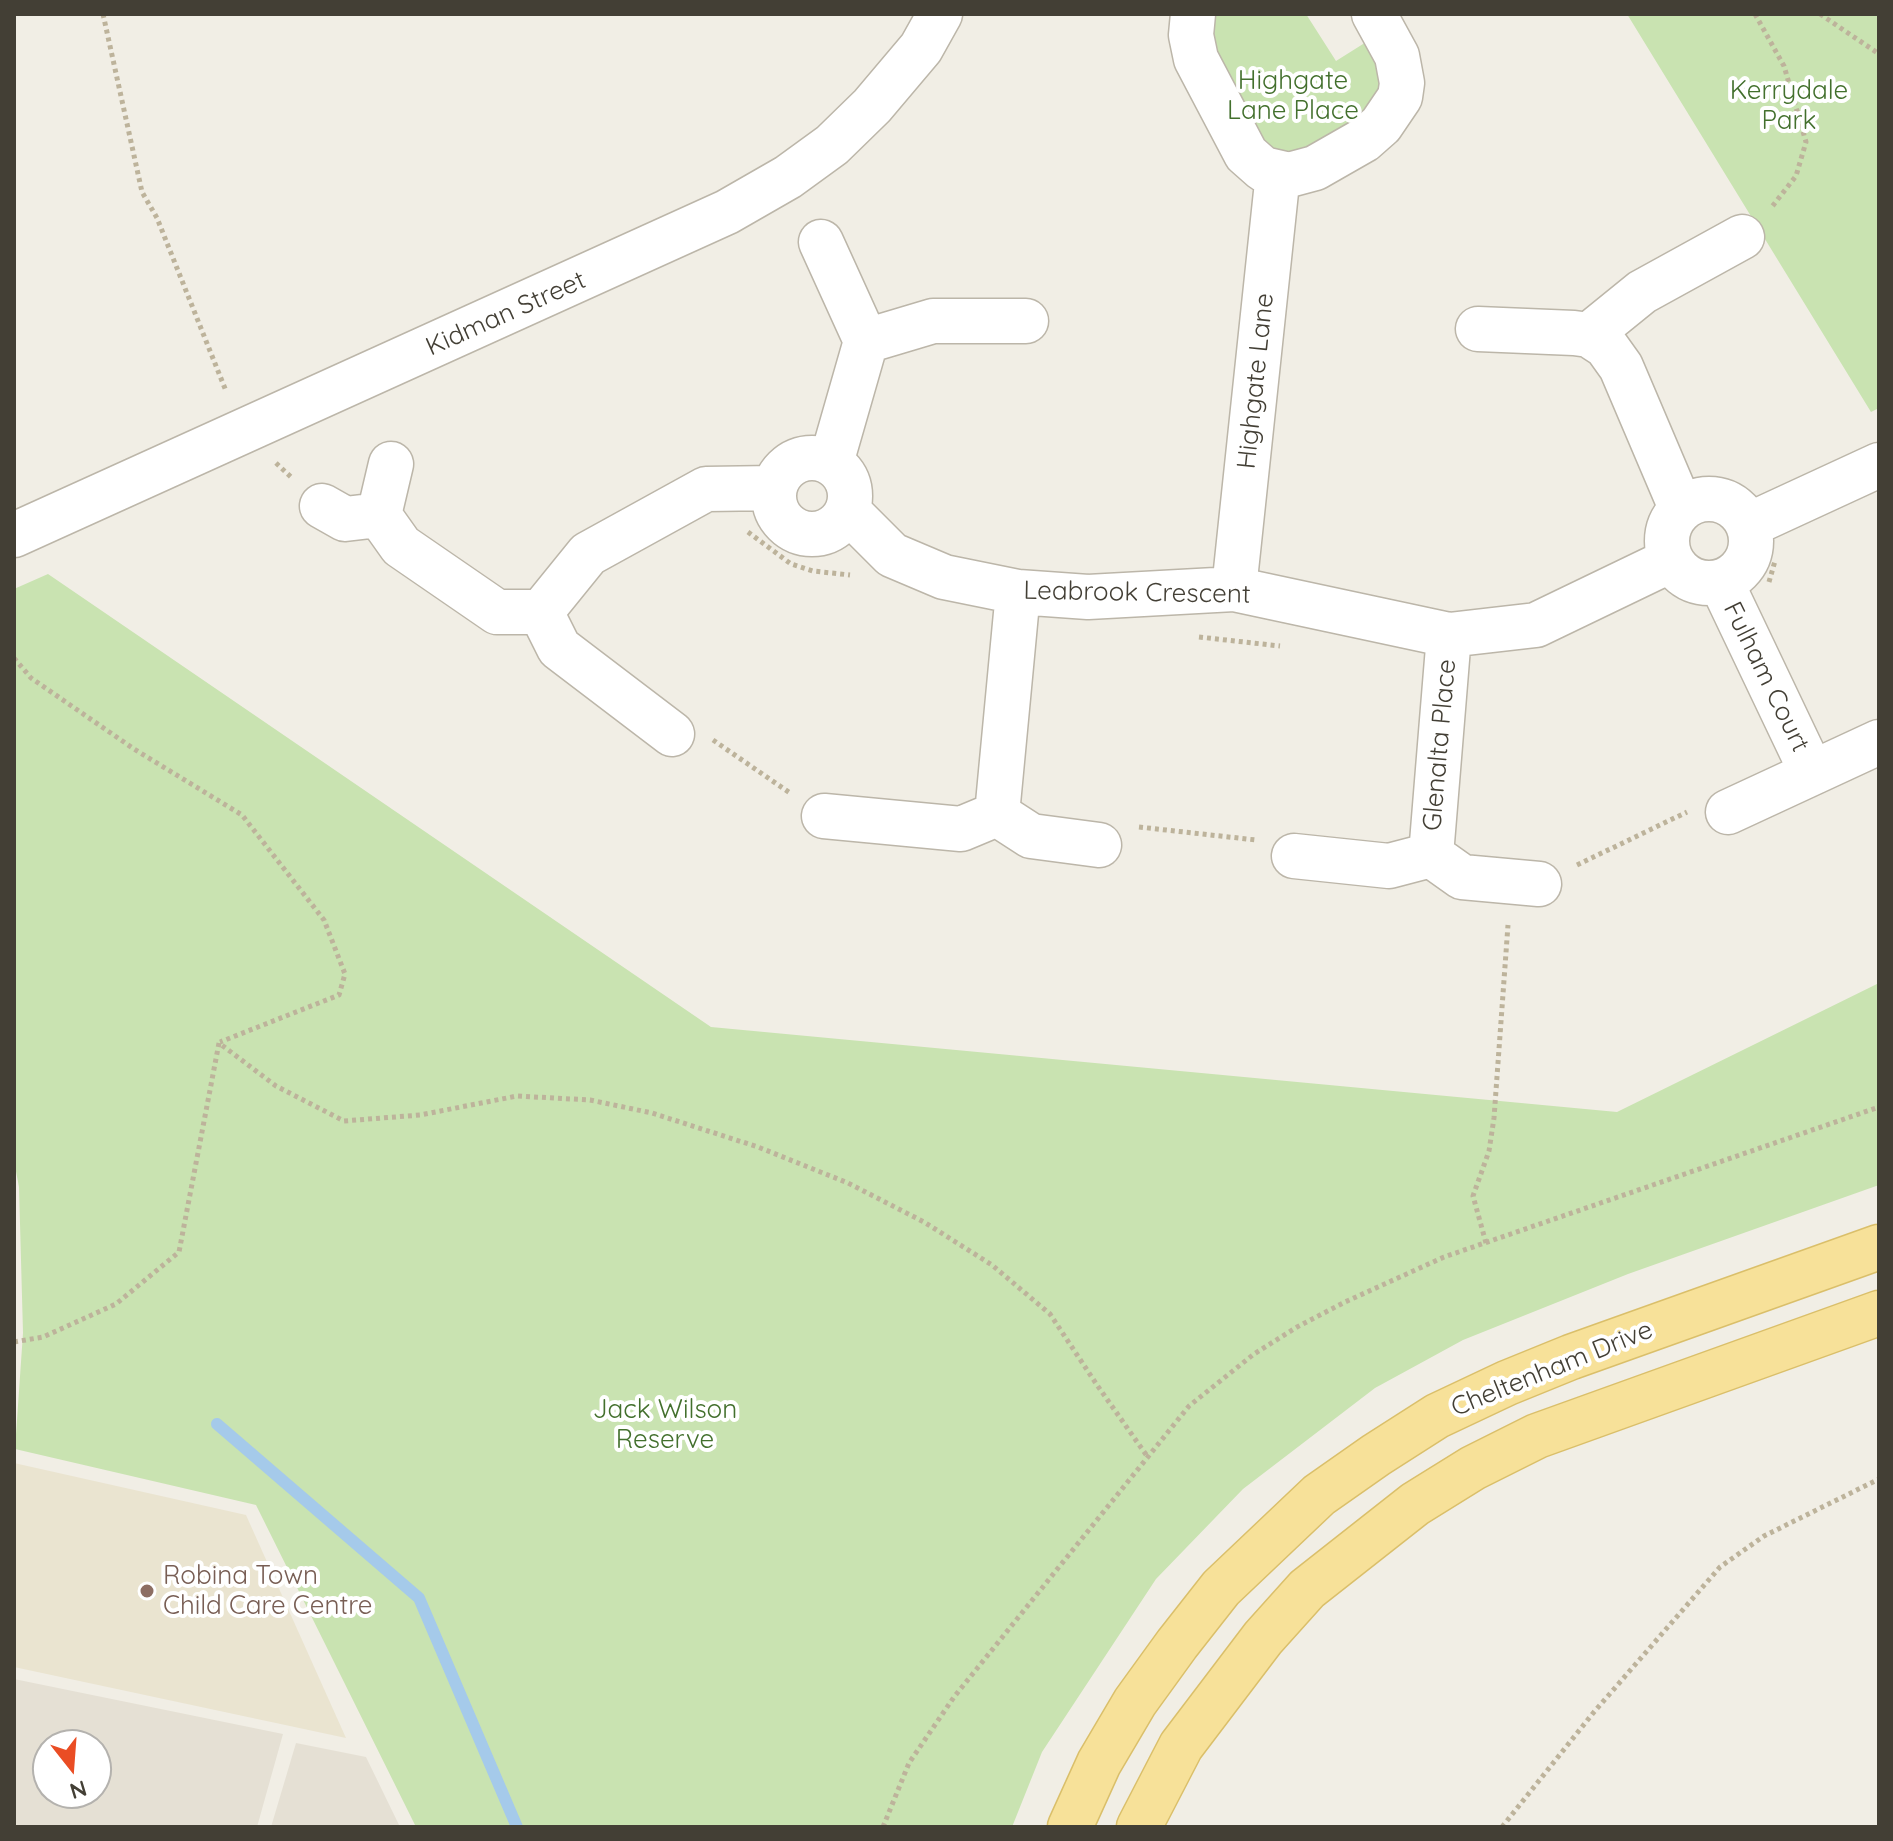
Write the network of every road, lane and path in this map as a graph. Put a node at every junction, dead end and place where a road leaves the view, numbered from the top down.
1 (103, 14) edge
2 (940, 14) edge
3 (1193, 14) edge
4 (1374, 14) edge
5 (1755, 14) edge
6 (1820, 14) edge
7 (1879, 54) edge
8 (1278, 173) junction
9 (1742, 237) joint
10 (821, 242) dead end
11 (1026, 321) dead end
12 (1478, 329) dead end
13 (1589, 335) junction
14 (866, 341) junction
15 (243, 432) junction
16 (831, 463) junction
17 (391, 464) dead end
18 (1879, 465) edge
19 (774, 488) junction
20 (322, 506) joint
21 (1681, 508) junction
22 (848, 511) junction
23 (379, 515) junction
24 (1749, 525) junction
25 (14, 535) edge
26 (1671, 560) junction
27 (1721, 582) junction
28 (1234, 589) junction
29 (1018, 592) junction
30 (541, 612) junction
31 (1449, 635) junction
32 (1191, 636) dead end
33 (1287, 646) dead end
34 (14, 658) edge
35 (672, 734) joint
36 (1879, 742) edge
37 (1812, 773) junction
38 (1728, 812) joint
39 (997, 814) junction
40 (824, 816) joint
41 (1099, 845) joint
42 (1431, 855) junction
43 (1294, 856) joint
44 (1526, 883) junction
45 (219, 1043) junction
46 (1879, 1107) edge
47 (1486, 1243) junction
48 (1879, 1247) edge
49 (1879, 1313) edge
50 (14, 1342) edge
51 (1147, 1456) junction
52 (1879, 1479) edge
53 (883, 1827) edge
54 (1070, 1827) edge
55 (1139, 1827) edge
56 (1502, 1827) edge

1 - 15 path
2 - 15 street, Kidman Street
3 - 8 street
4 - 8 street
5 - 9 path
6 - 7 path
8 - 28 street, Highgate Lane
9 - 13 street
10 - 14 street
11 - 14 street
12 - 13 street
13 - 21 street
14 - 16 street
15 - 20 path
15 - 25 street, Kidman Street
16 - 19 street
16 - 22 street
17 - 23 street
18 - 24 street
19 - 22 street
19 - 30 street
20 - 23 street
21 - 24 street
21 - 26 street
22 - 29 street, Leabrook Crescent
23 - 30 street
24 - 27 street
26 - 27 street
26 - 31 street, Leabrook Crescent
27 - 37 street, Fulham Court
28 - 29 street, Leabrook Crescent
28 - 31 street, Leabrook Crescent
29 - 39 street
30 - 35 street
31 - 42 street, Glenalta Place
32 - 33 path
34 - 45 path
35 - 40 path
36 - 37 street, Fulham Court
37 - 38 street, Fulham Court
38 - 44 path
39 - 40 street
39 - 41 street
41 - 43 path
42 - 43 street, Glenalta Place
42 - 44 street, Glenalta Place
44 - 47 path
45 - 50 path
45 - 51 path
46 - 47 path
47 - 51 path
48 - 54 main road, Cheltenham Drive
49 - 55 main road
51 - 53 path
52 - 56 path

